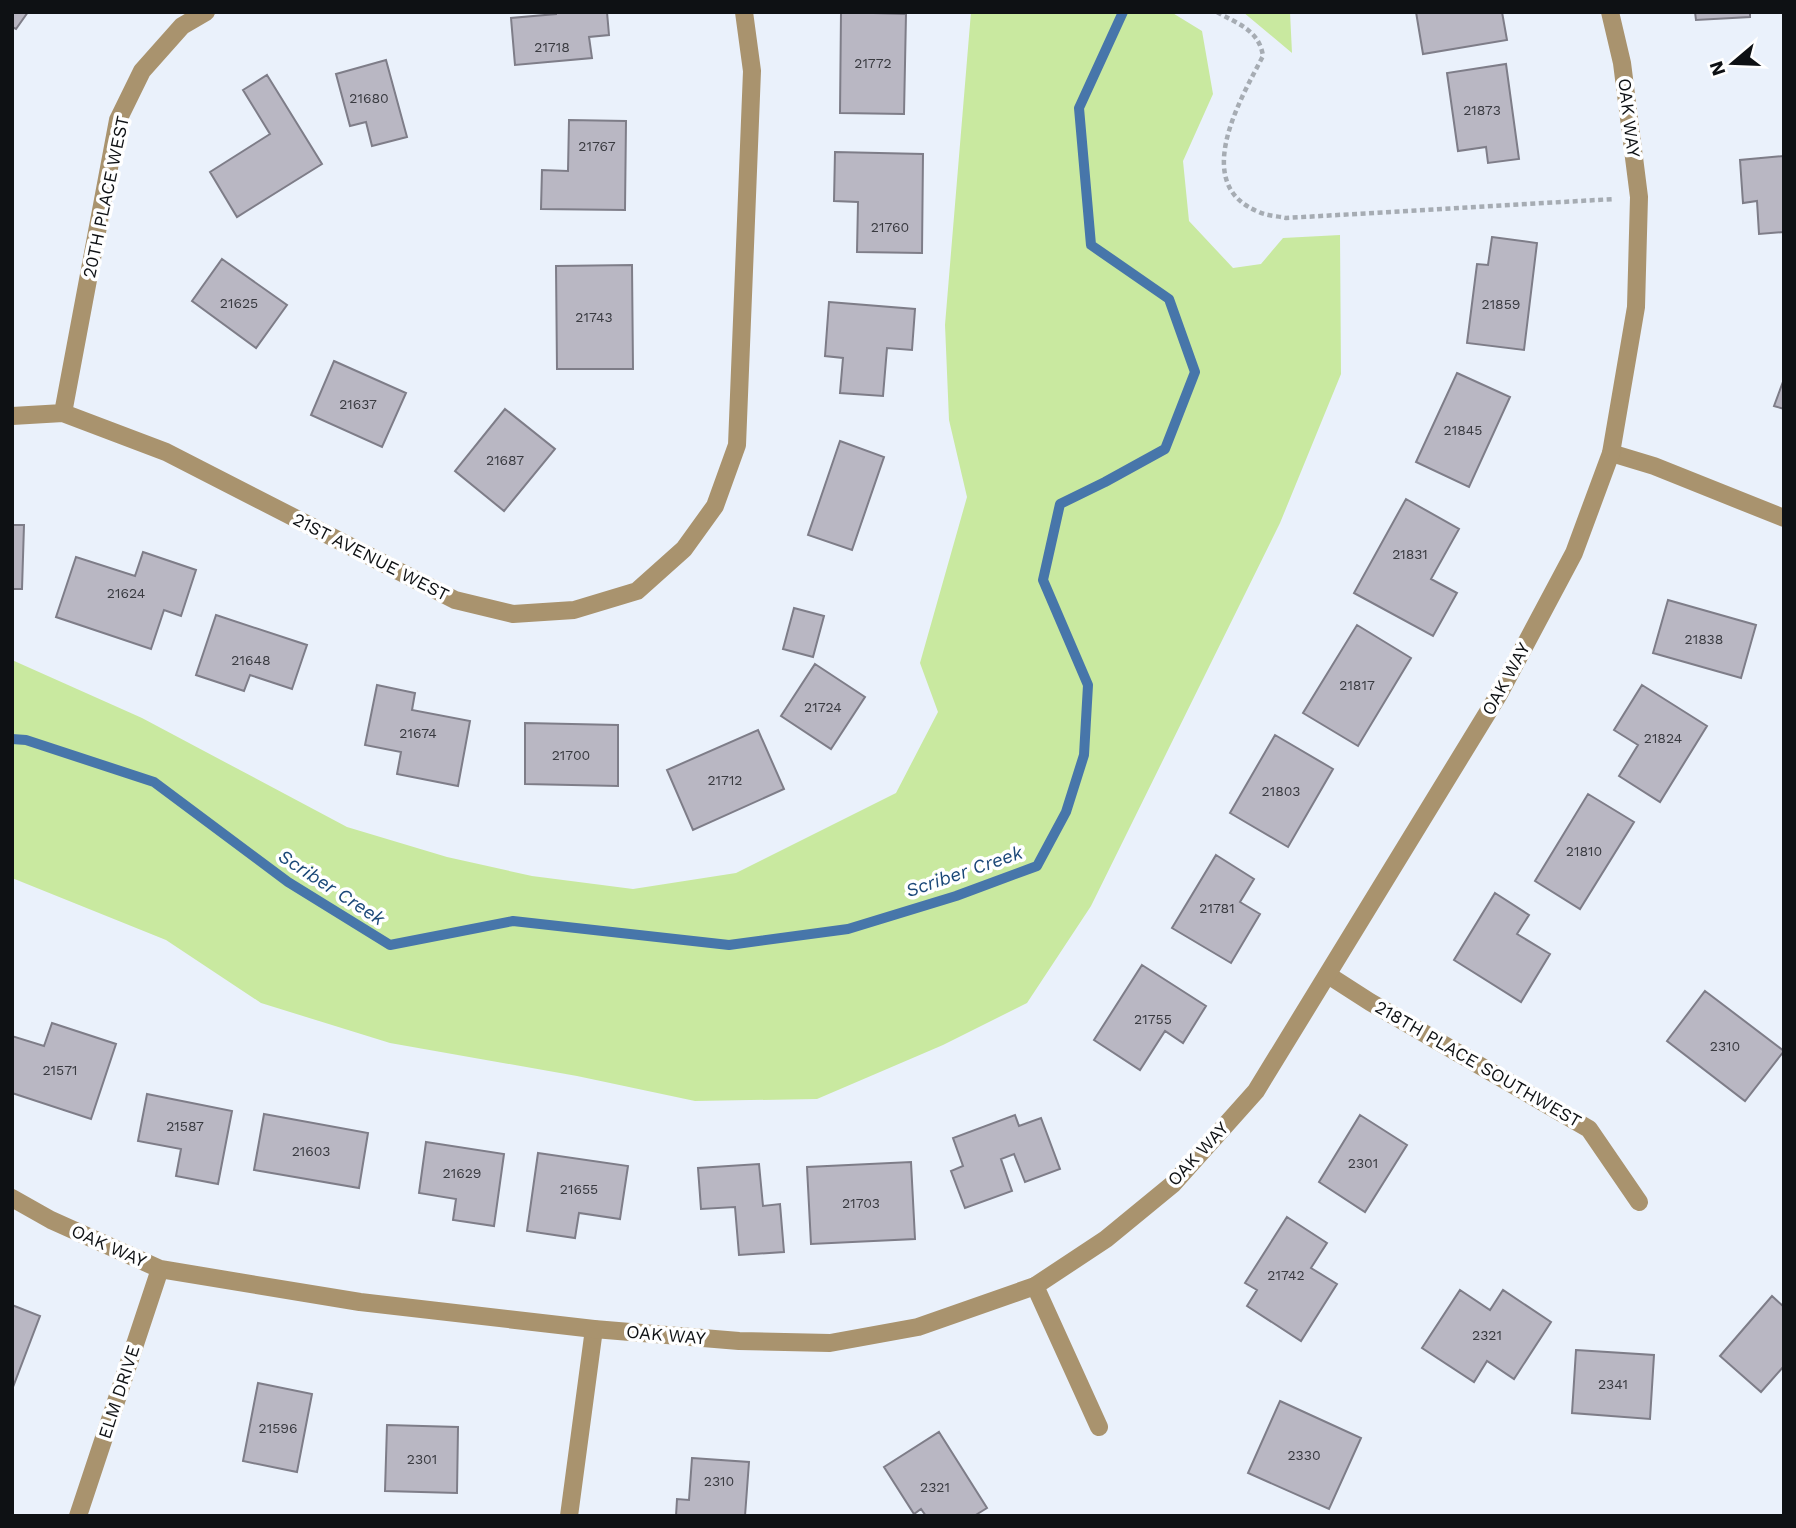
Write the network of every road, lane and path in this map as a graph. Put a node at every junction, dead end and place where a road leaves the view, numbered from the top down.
1 (206, 12) edge
2 (744, 12) edge
3 (1217, 12) edge
4 (1611, 12) edge
5 (1639, 197) junction
6 (63, 412) junction
7 (12, 416) edge
8 (1611, 453) junction
9 (1784, 518) edge
10 (1328, 975) junction
11 (12, 1199) edge
12 (1639, 1202) dead end
13 (160, 1269) junction
14 (1035, 1286) junction
15 (594, 1329) junction
16 (1099, 1427) dead end
17 (78, 1516) edge
18 (569, 1516) edge

1 - 6 street, 20TH PLACE WEST
2 - 6 street, 21ST AVENUE WEST
3 - 5 path
4 - 5 street, OAK WAY
5 - 8 street, OAK WAY
6 - 7 street, 21ST AVENUE WEST
8 - 9 street
8 - 10 street, OAK WAY
10 - 12 street, 218TH PLACE SOUTHWEST
10 - 14 street, OAK WAY
11 - 13 street, OAK WAY
13 - 15 street, OAK WAY
13 - 17 street, ELM DRIVE
14 - 15 street, OAK WAY
14 - 16 street
15 - 18 street

